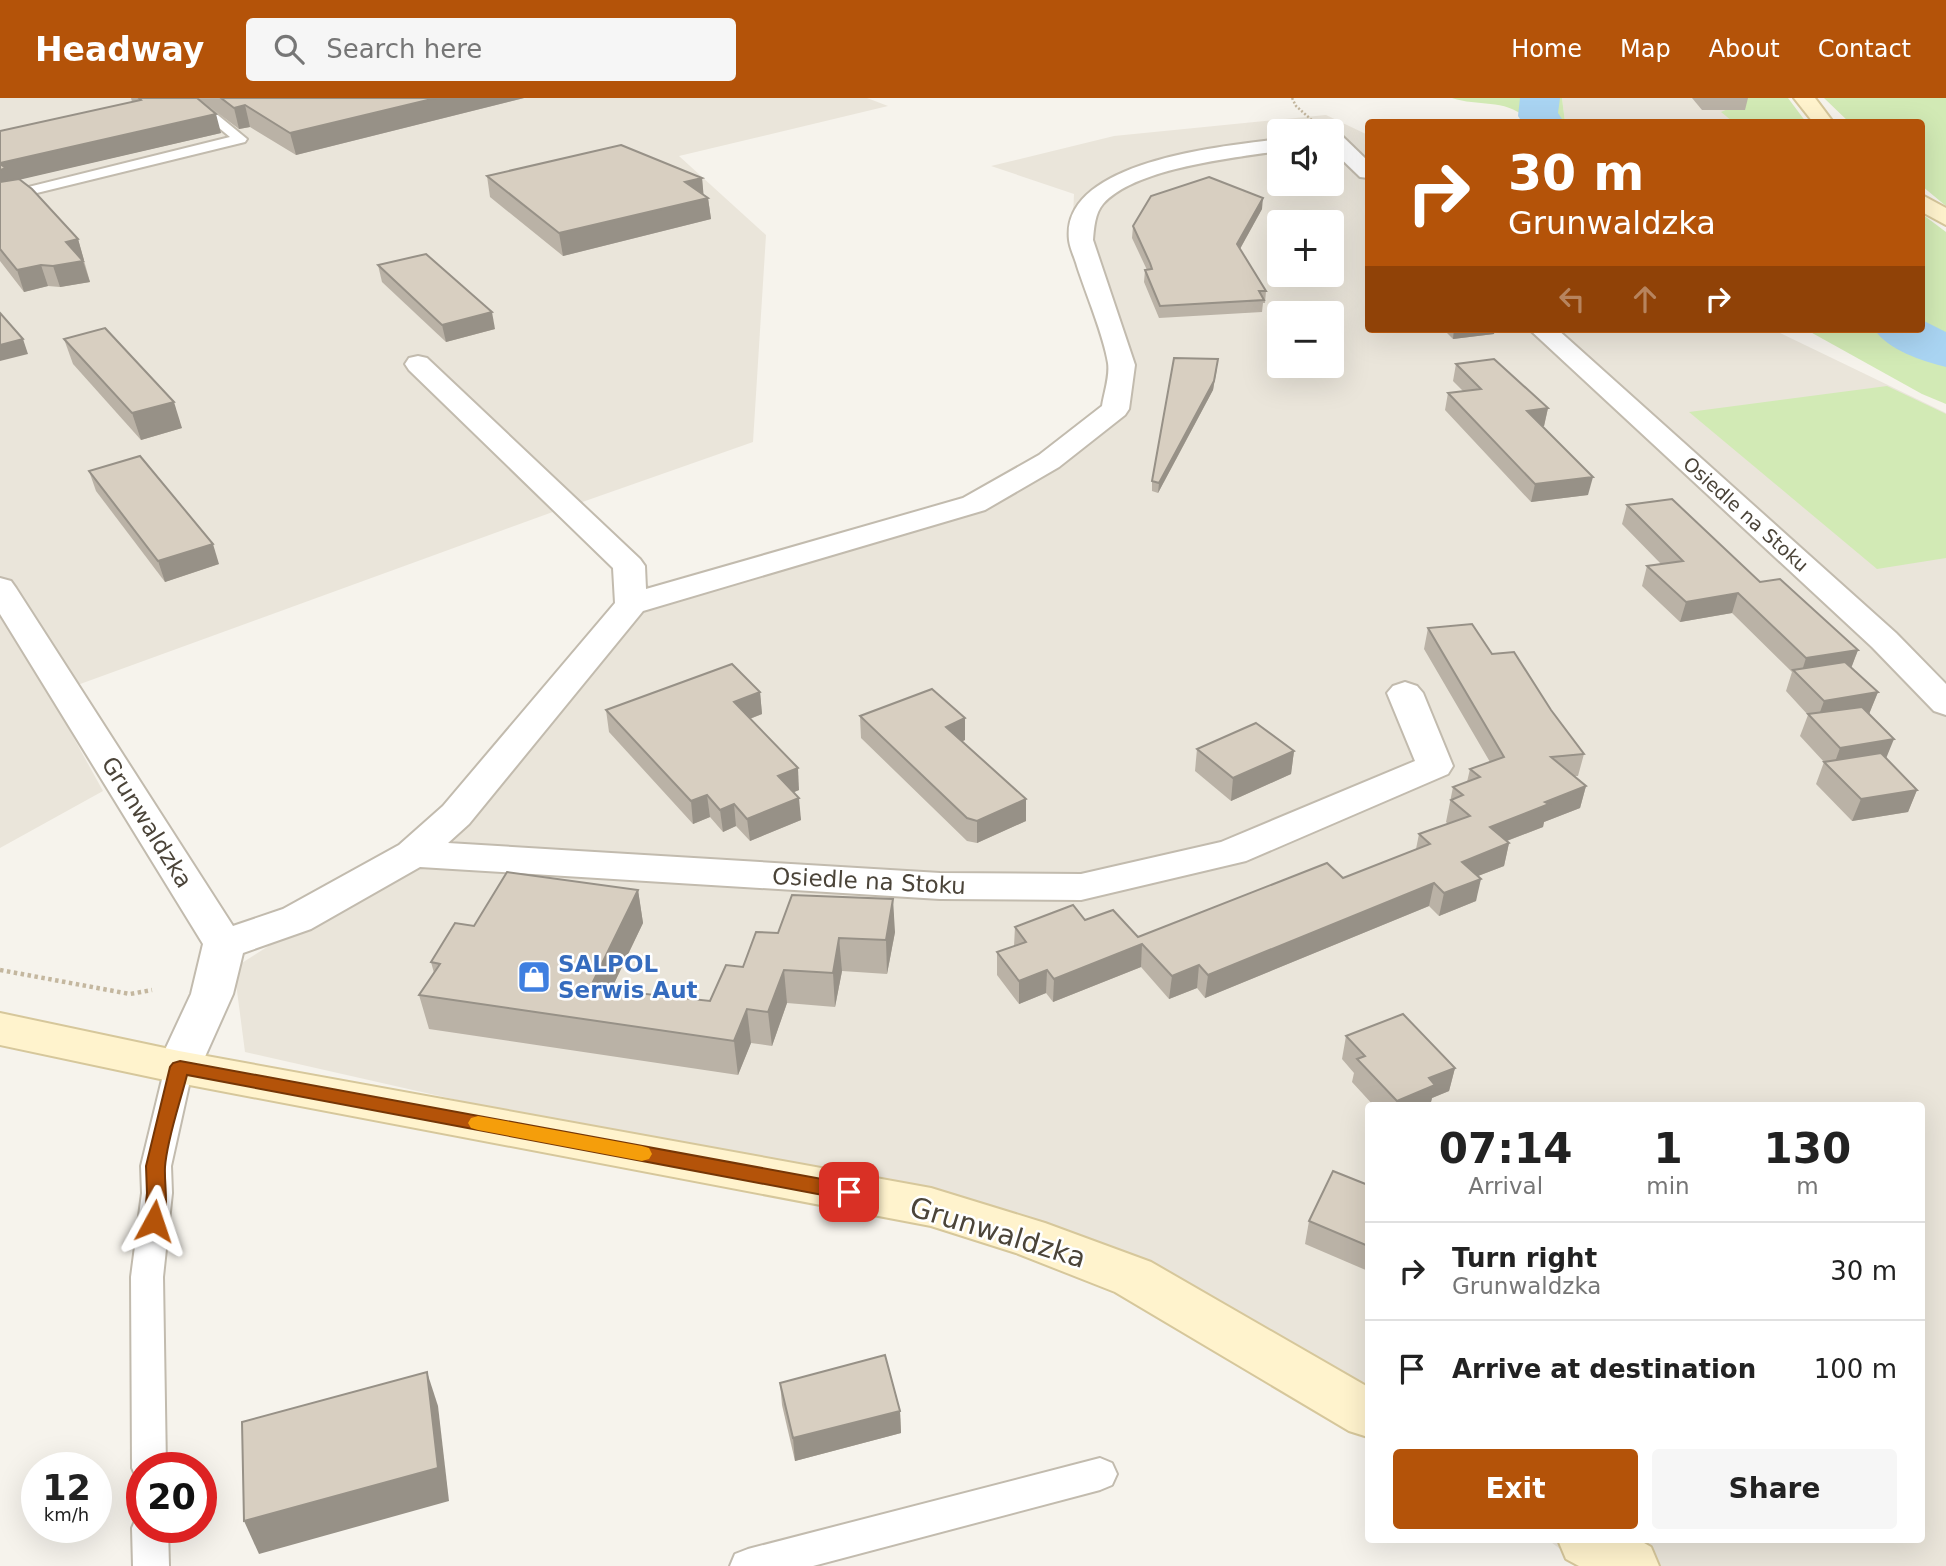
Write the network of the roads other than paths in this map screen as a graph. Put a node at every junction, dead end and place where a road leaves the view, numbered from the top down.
1 (189, 98) edge
2 (1804, 98) edge
3 (1821, 119) edge
4 (1267, 147) edge
5 (1344, 150) edge
6 (1365, 169) edge
7 (0, 198) edge
8 (1925, 204) edge
9 (1946, 218) edge
10 (1546, 333) edge
11 (418, 364) dead end
12 (0, 589) edge
13 (631, 604) junction
14 (1405, 692) dead end
15 (1946, 704) edge
16 (413, 854) junction
17 (224, 944) junction
18 (0, 1029) edge
19 (180, 1067) junction
20 (1365, 1412) edge
21 (149, 1452) edge
22 (1100, 1474) dead end
23 (150, 1543) edge
24 (1591, 1543) edge
25 (151, 1566) edge
26 (748, 1566) edge
27 (1631, 1566) edge

1 - 7 lane
2 - 3 main road
4 - 13 street
5 - 6 street
8 - 9 main road
10 - 15 street, Osiedle na Stoku
11 - 13 street
12 - 17 street, Grunwaldzka
13 - 16 street
14 - 16 street, Osiedle na Stoku
16 - 17 street
17 - 19 street
18 - 19 main road, Grunwaldzka
19 - 20 main road, Grunwaldzka
19 - 21 lane
22 - 26 lane
23 - 25 lane
24 - 27 main road

